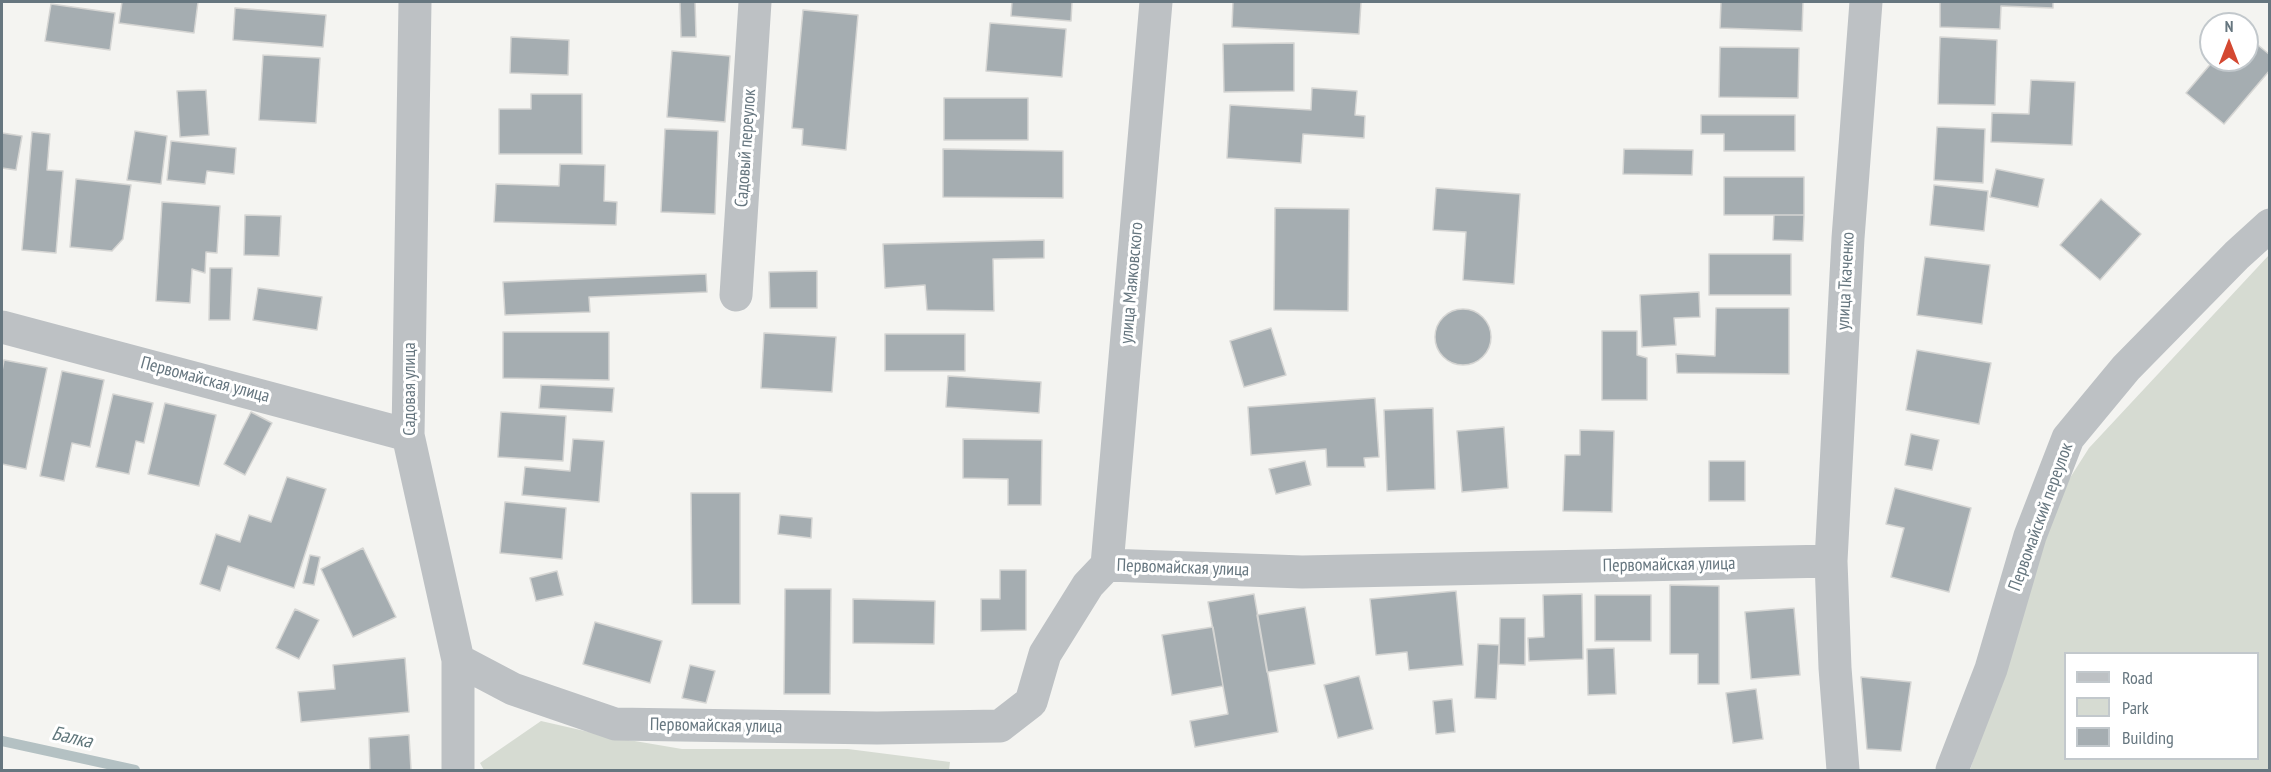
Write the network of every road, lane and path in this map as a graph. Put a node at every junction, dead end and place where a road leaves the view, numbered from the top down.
1 (415, 2) edge
2 (755, 2) edge
3 (1156, 2) edge
4 (1866, 2) edge
5 (2270, 225) edge
6 (736, 295) dead end
7 (2, 327) edge
8 (408, 435) junction
9 (1832, 561) junction
10 (1107, 565) junction
11 (458, 660) junction
12 (458, 771) edge
13 (1843, 771) edge
14 (1952, 771) edge

1 - 8 street, Садовая улица
2 - 6 street, Садовый переулок
3 - 10 street, улица Маяковского
4 - 9 street, улица Ткаченко
5 - 14 street, Первомайский переулок
7 - 8 street, Первомайская улица
8 - 11 street, Садовая улица
9 - 10 street, Первомайская улица
9 - 13 street, улица Ткаченко
10 - 11 street, Первомайская улица
11 - 12 street, Садовая улица

